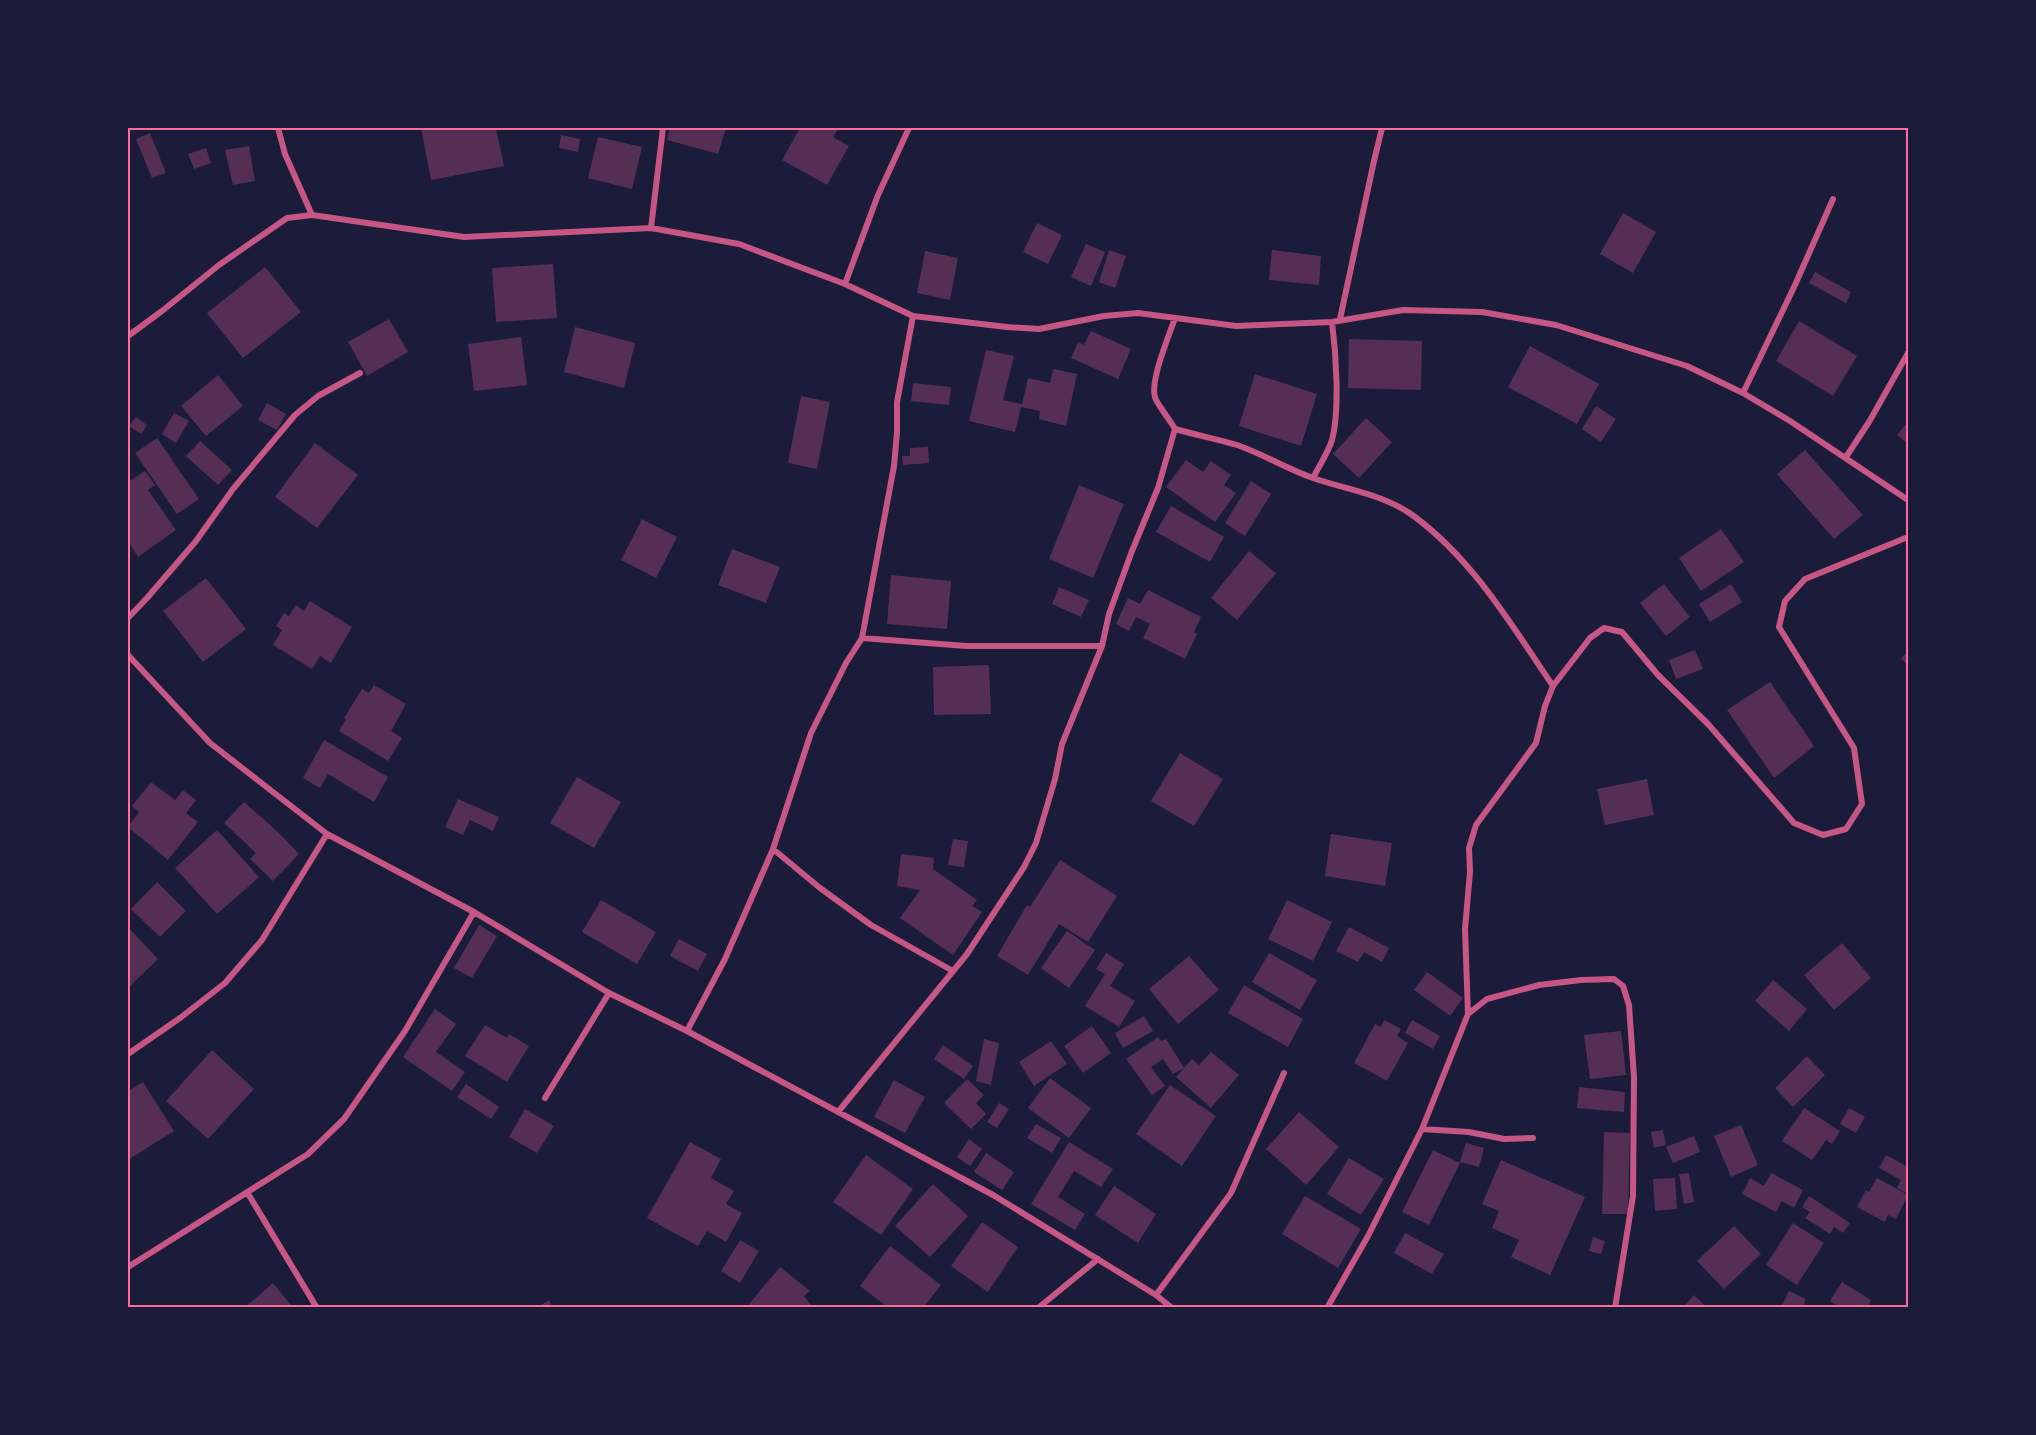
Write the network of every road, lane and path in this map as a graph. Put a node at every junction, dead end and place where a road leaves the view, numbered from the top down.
1 (278, 128) edge
2 (663, 128) edge
3 (909, 128) edge
4 (1382, 128) edge
5 (1833, 200) dead end
6 (312, 215) junction
7 (651, 228) junction
8 (845, 284) junction
9 (913, 316) junction
10 (1175, 318) junction
11 (1340, 319) junction
12 (1332, 322) junction
13 (128, 336) edge
14 (1908, 353) edge
15 (360, 373) dead end
16 (1743, 393) junction
17 (1175, 429) junction
18 (1846, 457) junction
19 (1313, 478) junction
20 (1908, 500) edge
21 (1908, 537) edge
22 (128, 618) edge
23 (862, 638) junction
24 (1102, 646) junction
25 (128, 655) edge
26 (1553, 686) junction
27 (327, 834) junction
28 (773, 849) junction
29 (474, 912) junction
30 (953, 971) junction
31 (609, 993) junction
32 (1468, 1014) junction
33 (687, 1031) junction
34 (128, 1054) edge
35 (1284, 1073) dead end
36 (545, 1098) dead end
37 (838, 1112) junction
38 (1422, 1129) junction
39 (1533, 1137) dead end
40 (247, 1192) junction
41 (1098, 1259) junction
42 (128, 1267) edge
43 (1156, 1295) junction
44 (317, 1308) edge
45 (1038, 1308) edge
46 (1172, 1308) edge
47 (1326, 1308) edge
48 (1615, 1308) edge

1 - 6 street
2 - 7 street
3 - 8 street
4 - 11 street
5 - 16 street
6 - 7 street
6 - 13 street
7 - 8 street
8 - 9 street
9 - 10 street
9 - 23 street
10 - 12 street
10 - 17 street
11 - 12 street
11 - 16 street
12 - 19 street
14 - 18 street
15 - 22 street
16 - 18 street
17 - 19 street
17 - 24 street
18 - 20 street
19 - 26 street
21 - 26 street
23 - 24 street
23 - 28 street
24 - 30 street
25 - 27 street
26 - 32 street
27 - 29 street
27 - 34 street
28 - 30 street
28 - 33 street
29 - 31 street
29 - 40 street
30 - 37 street
31 - 33 street
31 - 36 street
32 - 38 street
32 - 48 street
33 - 37 street
35 - 43 street
37 - 41 street
38 - 39 street
38 - 47 street
40 - 42 street
40 - 44 street
41 - 43 street
41 - 45 street
43 - 46 street

